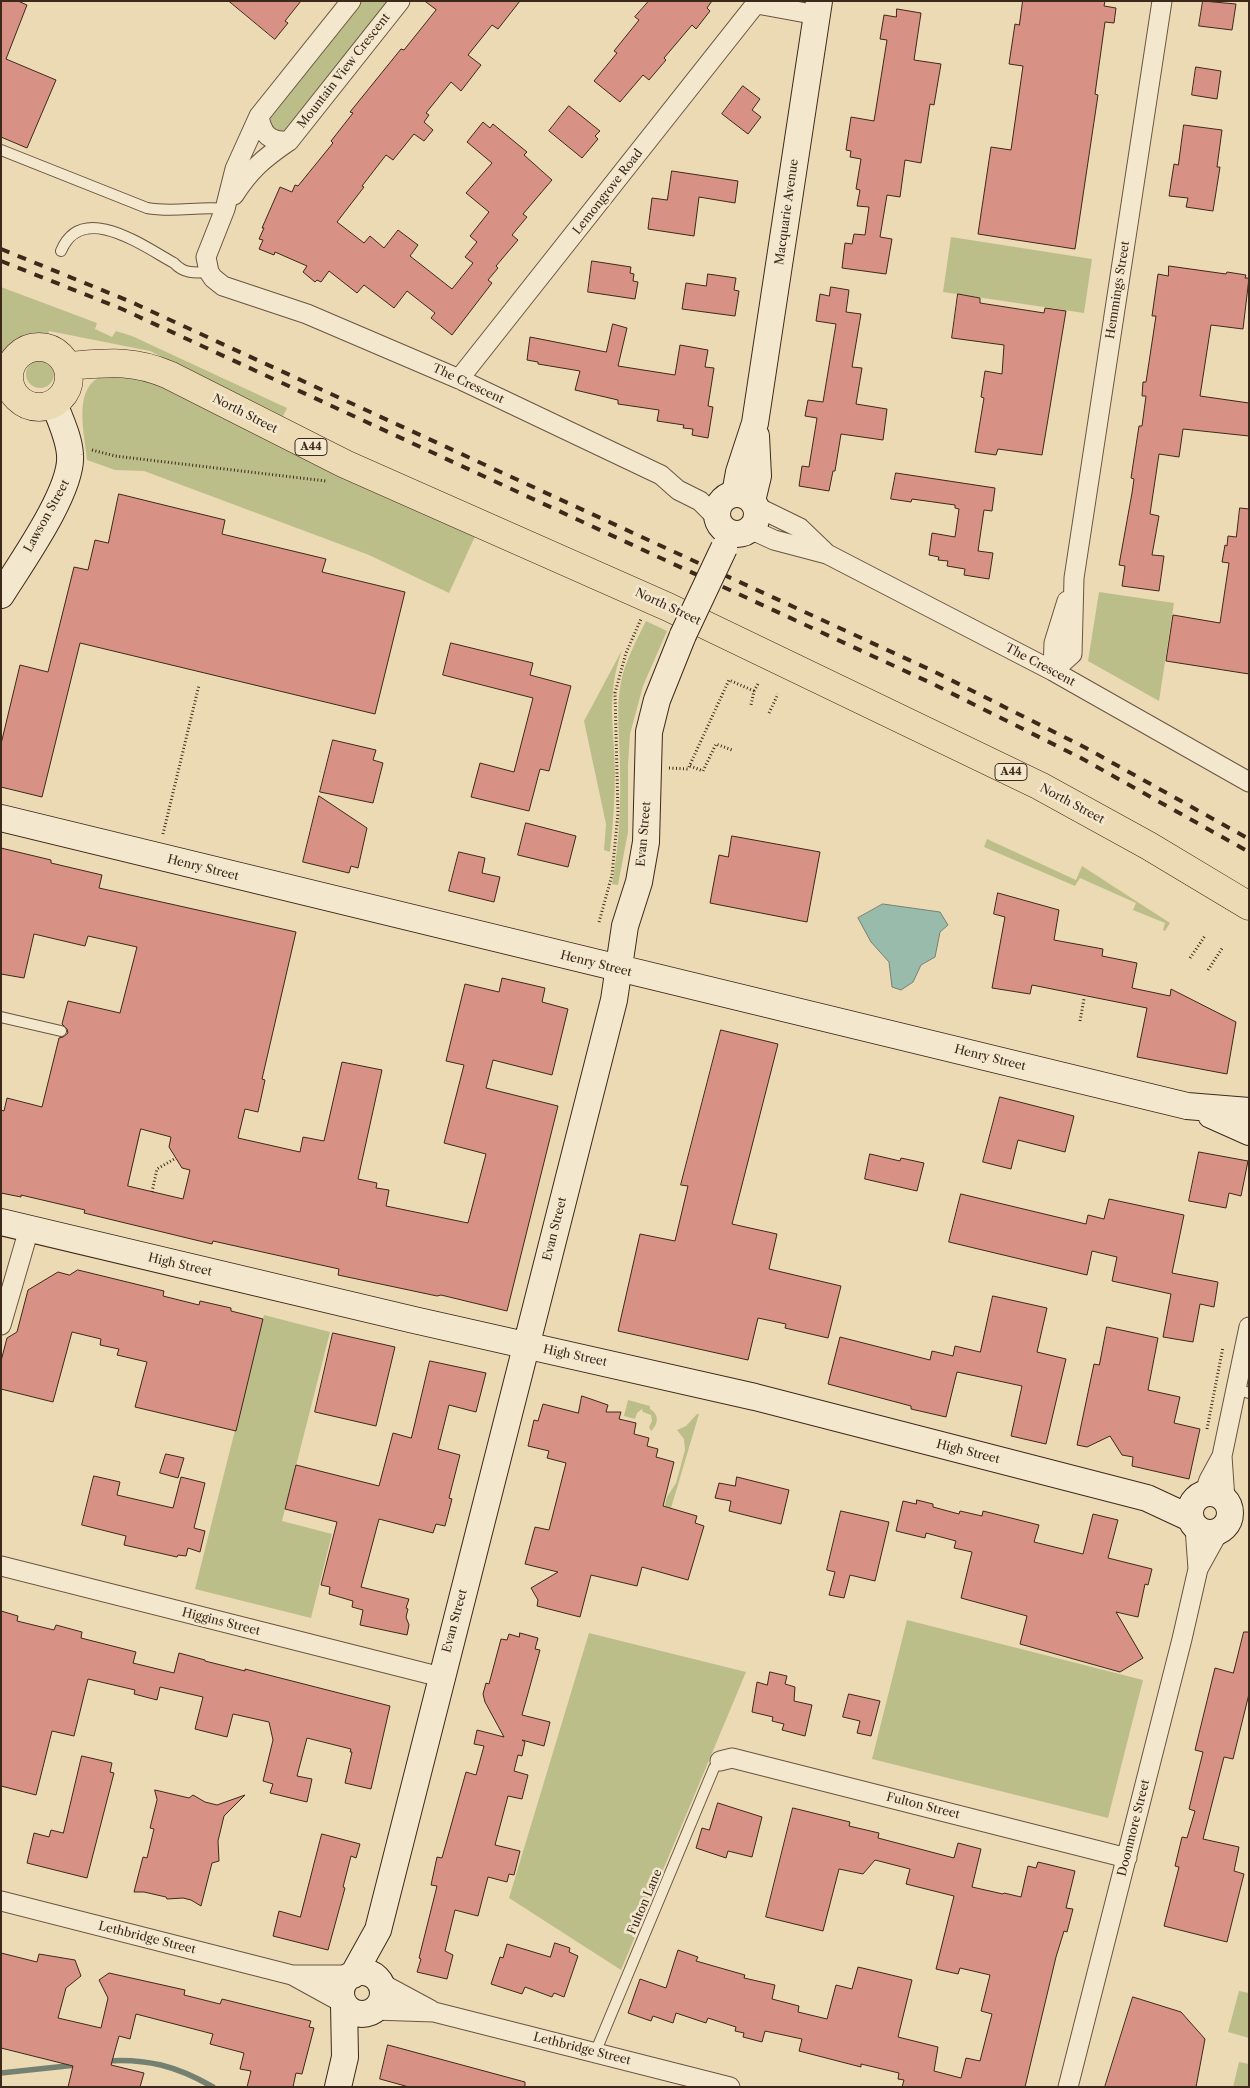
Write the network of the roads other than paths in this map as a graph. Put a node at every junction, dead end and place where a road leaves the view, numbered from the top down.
1 (351, 1) edge
2 (400, 1) edge
3 (1162, 1) edge
4 (757, 3) edge
5 (818, 8) edge
6 (259, 116) junction
7 (289, 141) junction
8 (1, 150) edge
9 (225, 209) junction
10 (61, 251) dead end
11 (209, 272) junction
12 (68, 366) junction
13 (459, 379) junction
14 (5, 384) edge
15 (54, 403) junction
16 (738, 518) junction
17 (1, 595) edge
18 (1053, 671) junction
19 (1249, 782) edge
20 (1, 818) edge
21 (1249, 906) edge
22 (619, 969) junction
23 (1, 1017) edge
24 (61, 1031) dead end
25 (1192, 1107) junction
26 (1249, 1112) edge
27 (1249, 1132) edge
28 (1, 1222) edge
29 (28, 1229) junction
30 (1, 1325) edge
31 (1249, 1327) edge
32 (527, 1346) junction
33 (1242, 1391) edge
34 (1218, 1515) edge
35 (1, 1566) edge
36 (441, 1677) junction
37 (720, 1762) joint
38 (1127, 1858) junction
39 (1, 1901) edge
40 (378, 1930) junction
41 (352, 1975) junction
42 (292, 1976) junction
43 (378, 1981) junction
44 (344, 2004) junction
45 (373, 2011) junction
46 (434, 2012) junction
47 (595, 2052) junction
48 (345, 2056) junction
49 (338, 2087) edge
50 (730, 2087) edge
51 (1068, 2087) edge

1 - 6 street, Mountain View Crescent
2 - 7 street, Mountain View Crescent
3 - 18 street, Hemmings Street
4 - 5 street, Lemongrove Road
4 - 13 street, Lemongrove Road
5 - 16 street, Macquarie Avenue
6 - 7 street, Mountain View Crescent
6 - 9 street, Mountain View Crescent
7 - 9 street, Mountain View Crescent
8 - 9 lane
9 - 11 street, Mountain View Crescent
10 - 11 lane
11 - 13 street, The Crescent
12 - 14 highway
12 - 15 highway
12 - 21 highway, North Street / A44
13 - 16 street, The Crescent
14 - 15 highway
15 - 17 street, Lawson Street
16 - 18 street, The Crescent
16 - 22 street, Evan Street, bridge
18 - 19 street, The Crescent
20 - 22 street, Henry Street
22 - 25 street, Henry Street
22 - 32 street, Evan Street
23 - 24 lane
25 - 26 street, Henry Street
25 - 27 street, Henry Street
28 - 29 street, High Street
29 - 30 street
29 - 32 street, High Street
31 - 33 street
32 - 34 street, High Street
32 - 36 street, Evan Street
33 - 34 street
34 - 38 street, Doonmore Street
35 - 36 street, Higgins Street
36 - 40 street, Evan Street
37 - 38 street, Fulton Street
37 - 47 lane, Fulton Lane
38 - 51 street, Doonmore Street
39 - 42 street, Lethbridge Street
40 - 41 street, Evan Street
40 - 43 street, Evan Street
41 - 42 street, Lethbridge Street
41 - 43 street
41 - 44 street
42 - 44 street, Lethbridge Street
43 - 45 street
43 - 46 street, Lethbridge Street
44 - 45 street
44 - 48 street
45 - 46 street, Lethbridge Street
45 - 48 street
46 - 47 street, Lethbridge Street
47 - 50 street, Lethbridge Street
48 - 49 street

